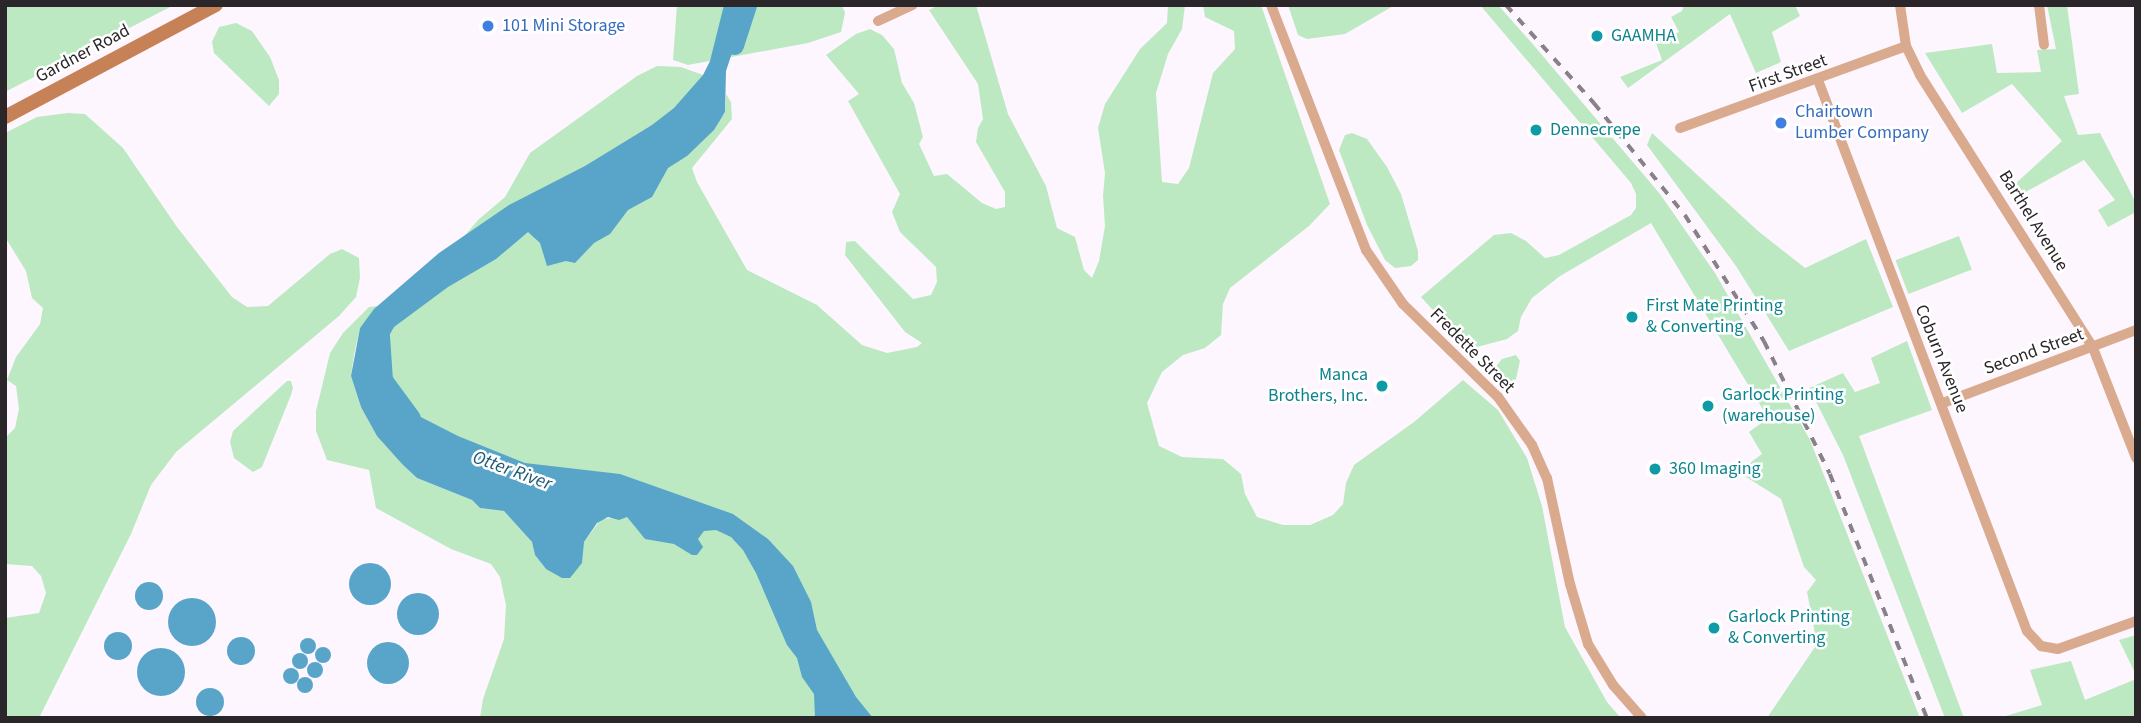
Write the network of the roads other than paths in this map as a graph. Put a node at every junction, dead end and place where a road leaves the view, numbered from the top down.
1 (216, 5) edge
2 (912, 5) edge
3 (1271, 5) edge
4 (1900, 5) edge
5 (2039, 5) edge
6 (878, 21) dead end
7 (2044, 45) dead end
8 (1906, 46) junction
9 (1818, 79) junction
10 (5, 117) edge
11 (1679, 128) dead end
12 (2136, 330) edge
13 (2093, 348) junction
14 (1942, 403) junction
15 (2136, 458) edge
16 (2136, 621) edge
17 (1642, 718) edge

1 - 10 main road, Gardner Road
2 - 6 street
3 - 17 street, Fredette Street
4 - 8 street, Barthel Avenue
5 - 7 street
8 - 9 street, First Street
8 - 13 street, Barthel Avenue
9 - 11 street, First Street
9 - 14 street, Coburn Avenue
12 - 13 street, Second Street
13 - 14 street, Second Street
13 - 15 street, Barthel Avenue
14 - 16 street, Coburn Avenue

